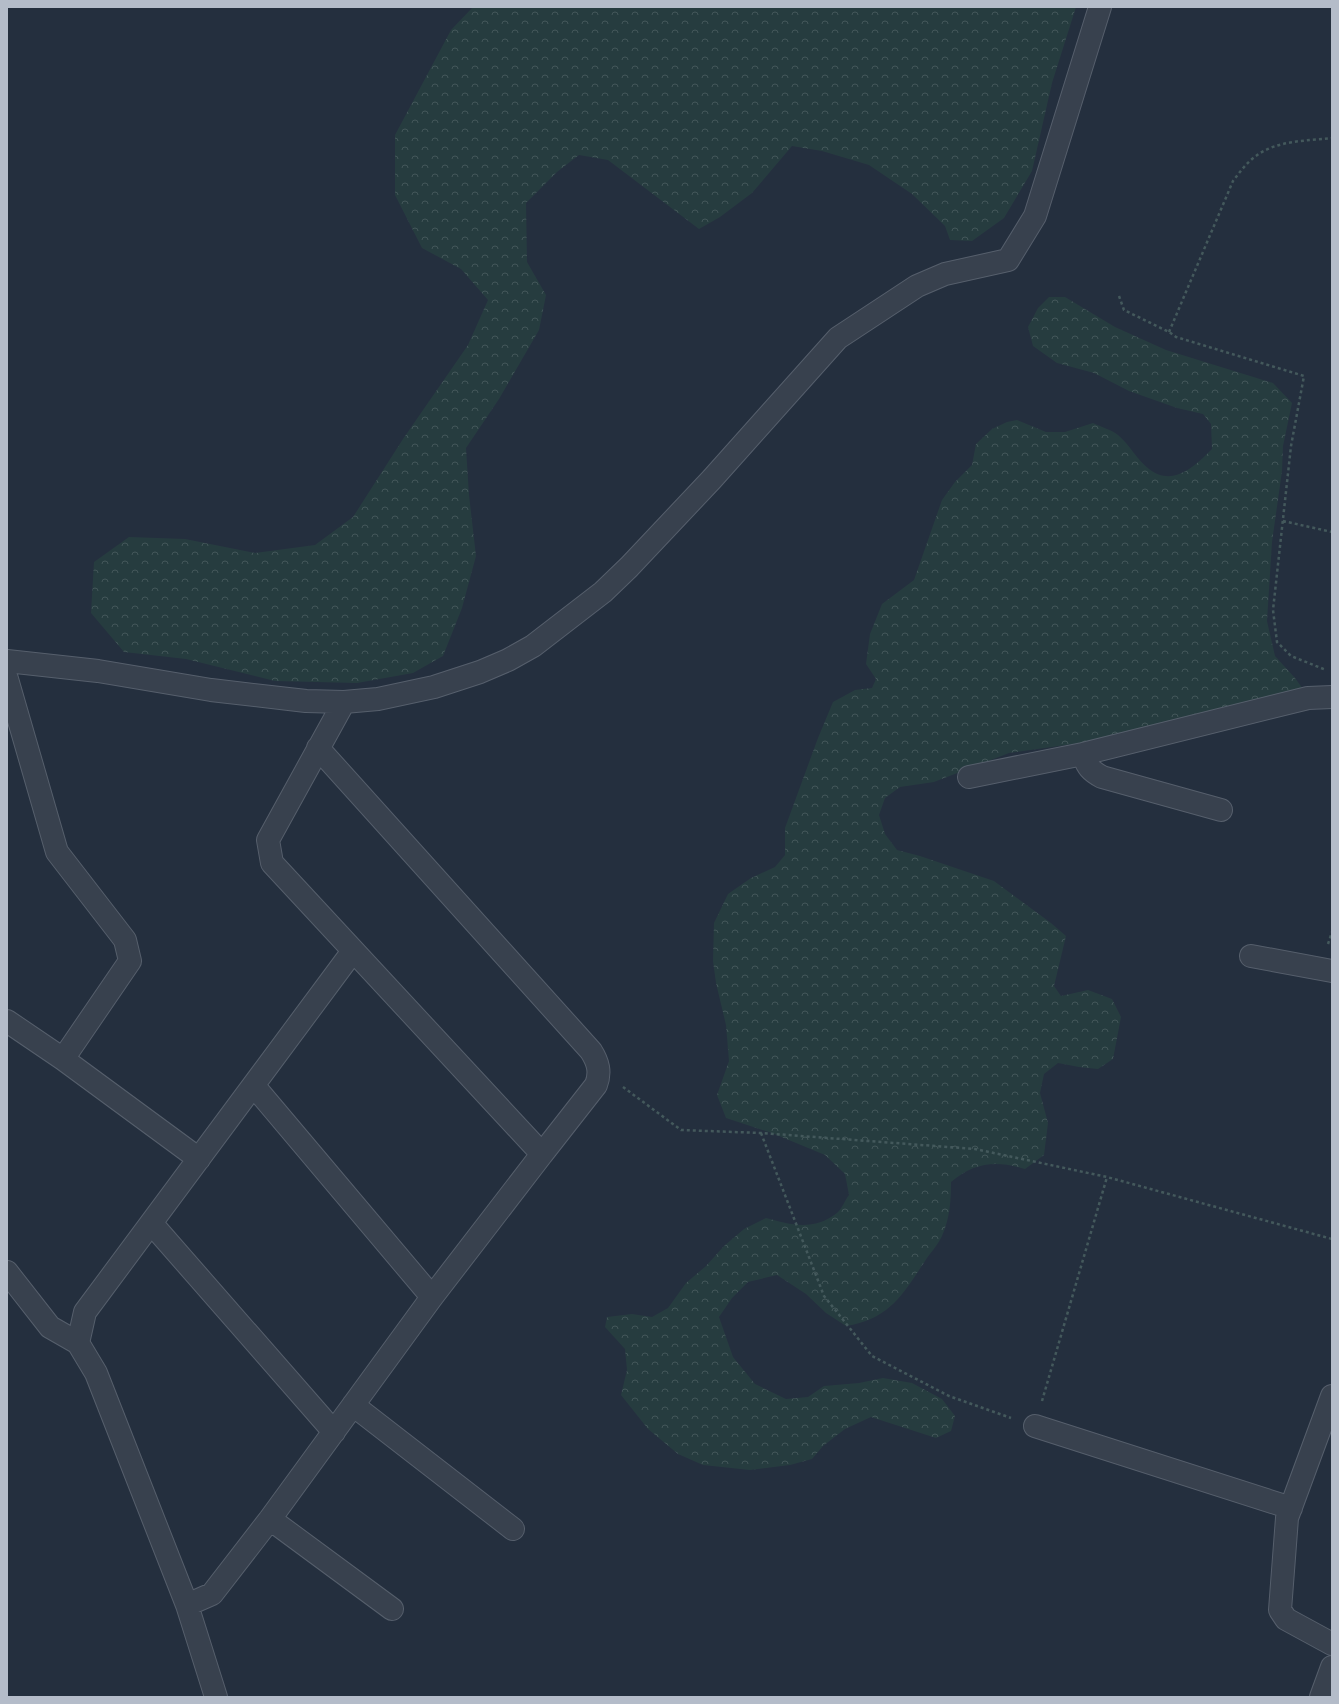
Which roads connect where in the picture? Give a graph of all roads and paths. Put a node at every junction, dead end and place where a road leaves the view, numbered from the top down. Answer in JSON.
{"nodes":[{"id":1,"x":1100,"y":7,"type":"edge"},
{"id":2,"x":1332,"y":138,"type":"edge"},
{"id":3,"x":1119,"y":296,"type":"dead end"},
{"id":4,"x":1169,"y":332,"type":"junction"},
{"id":5,"x":1283,"y":522,"type":"junction"},
{"id":6,"x":1332,"y":532,"type":"edge"},
{"id":7,"x":7,"y":661,"type":"edge"},
{"id":8,"x":1332,"y":672,"type":"edge"},
{"id":9,"x":7,"y":679,"type":"edge"},
{"id":10,"x":1332,"y":697,"type":"edge"},
{"id":11,"x":344,"y":702,"type":"junction"},
{"id":12,"x":318,"y":748,"type":"junction"},
{"id":13,"x":1083,"y":754,"type":"junction"},
{"id":14,"x":969,"y":777,"type":"dead end"},
{"id":15,"x":1221,"y":810,"type":"dead end"},
{"id":16,"x":353,"y":951,"type":"junction"},
{"id":17,"x":1251,"y":956,"type":"dead end"},
{"id":18,"x":1332,"y":971,"type":"edge"},
{"id":19,"x":7,"y":1021,"type":"edge"},
{"id":20,"x":63,"y":1059,"type":"junction"},
{"id":21,"x":599,"y":1069,"type":"junction"},
{"id":22,"x":254,"y":1086,"type":"junction"},
{"id":23,"x":761,"y":1134,"type":"junction"},
{"id":24,"x":542,"y":1154,"type":"junction"},
{"id":25,"x":199,"y":1159,"type":"junction"},
{"id":26,"x":1107,"y":1177,"type":"junction"},
{"id":27,"x":152,"y":1224,"type":"junction"},
{"id":28,"x":1332,"y":1239,"type":"edge"},
{"id":29,"x":7,"y":1272,"type":"edge"},
{"id":30,"x":432,"y":1296,"type":"junction"},
{"id":31,"x":78,"y":1343,"type":"junction"},
{"id":32,"x":1332,"y":1396,"type":"edge"},
{"id":33,"x":353,"y":1405,"type":"junction"},
{"id":34,"x":1035,"y":1426,"type":"junction"},
{"id":35,"x":334,"y":1432,"type":"junction"},
{"id":36,"x":1292,"y":1508,"type":"junction"},
{"id":37,"x":270,"y":1519,"type":"junction"},
{"id":38,"x":513,"y":1529,"type":"dead end"},
{"id":39,"x":187,"y":1605,"type":"junction"},
{"id":40,"x":392,"y":1609,"type":"dead end"},
{"id":41,"x":1332,"y":1644,"type":"edge"},
{"id":42,"x":1332,"y":1667,"type":"edge"},
{"id":43,"x":216,"y":1697,"type":"edge"},
{"id":44,"x":1321,"y":1697,"type":"edge"}],
"edges":[{"from":1,"to":11,"type":"street"},
{"from":2,"to":4,"type":"path"},
{"from":3,"to":4,"type":"path"},
{"from":4,"to":5,"type":"path"},
{"from":5,"to":6,"type":"path"},
{"from":5,"to":8,"type":"path"},
{"from":7,"to":11,"type":"street"},
{"from":9,"to":20,"type":"street"},
{"from":10,"to":13,"type":"street"},
{"from":11,"to":12,"type":"street"},
{"from":12,"to":16,"type":"street"},
{"from":12,"to":21,"type":"street"},
{"from":13,"to":14,"type":"street"},
{"from":13,"to":15,"type":"street"},
{"from":16,"to":22,"type":"street"},
{"from":16,"to":24,"type":"street"},
{"from":17,"to":18,"type":"street"},
{"from":19,"to":20,"type":"street"},
{"from":20,"to":25,"type":"street"},
{"from":21,"to":23,"type":"path"},
{"from":21,"to":24,"type":"street"},
{"from":22,"to":25,"type":"street"},
{"from":22,"to":30,"type":"street"},
{"from":23,"to":26,"type":"path"},
{"from":23,"to":34,"type":"path"},
{"from":24,"to":30,"type":"street"},
{"from":25,"to":27,"type":"street"},
{"from":26,"to":28,"type":"path"},
{"from":26,"to":34,"type":"path"},
{"from":27,"to":31,"type":"street"},
{"from":27,"to":35,"type":"street"},
{"from":29,"to":31,"type":"street"},
{"from":30,"to":33,"type":"street"},
{"from":31,"to":39,"type":"street"},
{"from":32,"to":36,"type":"street"},
{"from":33,"to":35,"type":"street"},
{"from":33,"to":38,"type":"street"},
{"from":34,"to":36,"type":"street"},
{"from":35,"to":37,"type":"street"},
{"from":36,"to":41,"type":"street"},
{"from":37,"to":39,"type":"street"},
{"from":37,"to":40,"type":"street"},
{"from":39,"to":43,"type":"street"},
{"from":42,"to":44,"type":"street"}]}
